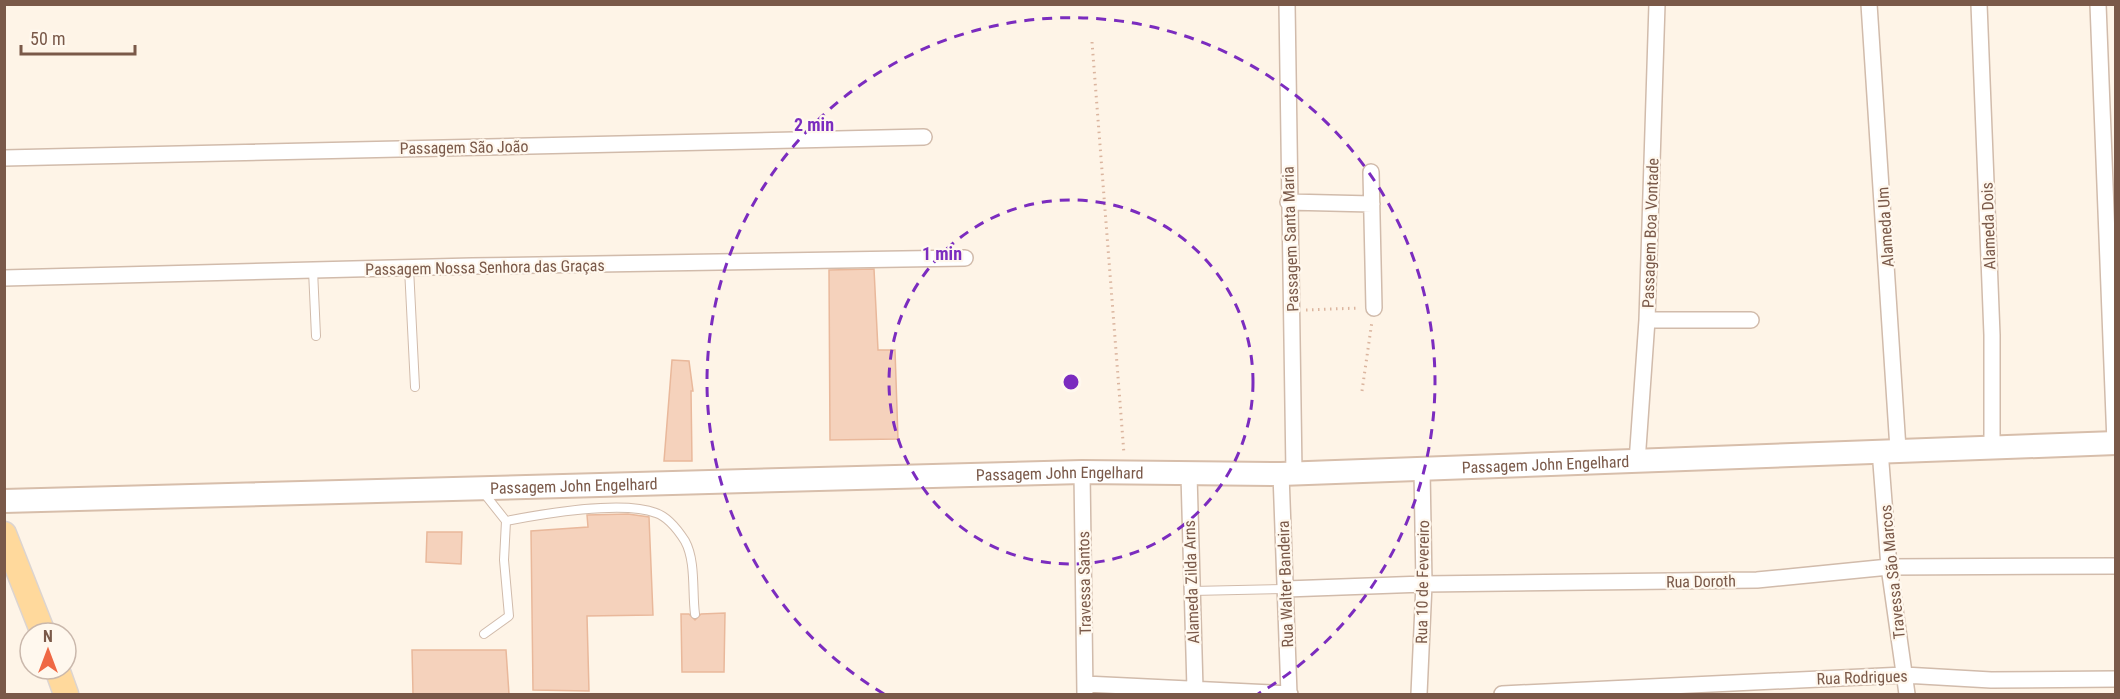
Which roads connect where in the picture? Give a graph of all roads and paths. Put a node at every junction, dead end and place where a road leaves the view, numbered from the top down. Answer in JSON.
{"nodes":[{"id":1,"x":1287,"y":4,"type":"edge"},
{"id":2,"x":1657,"y":4,"type":"edge"},
{"id":3,"x":1869,"y":4,"type":"edge"},
{"id":4,"x":1979,"y":4,"type":"edge"},
{"id":5,"x":2098,"y":4,"type":"edge"},
{"id":6,"x":1092,"y":42,"type":"dead end"},
{"id":7,"x":924,"y":137,"type":"dead end"},
{"id":8,"x":4,"y":158,"type":"edge"},
{"id":9,"x":1371,"y":172,"type":"dead end"},
{"id":10,"x":1288,"y":202,"type":"junction"},
{"id":11,"x":1372,"y":204,"type":"junction"},
{"id":12,"x":965,"y":258,"type":"dead end"},
{"id":13,"x":409,"y":268,"type":"junction"},
{"id":14,"x":313,"y":270,"type":"junction"},
{"id":15,"x":4,"y":279,"type":"edge"},
{"id":16,"x":1374,"y":308,"type":"junction"},
{"id":17,"x":1292,"y":310,"type":"junction"},
{"id":18,"x":1647,"y":320,"type":"junction"},
{"id":19,"x":1751,"y":320,"type":"dead end"},
{"id":20,"x":316,"y":336,"type":"dead end"},
{"id":21,"x":415,"y":387,"type":"dead end"},
{"id":22,"x":1362,"y":392,"type":"dead end"},
{"id":23,"x":2115,"y":443,"type":"edge"},
{"id":24,"x":1992,"y":447,"type":"junction"},
{"id":25,"x":1889,"y":449,"type":"junction"},
{"id":26,"x":1637,"y":462,"type":"junction"},
{"id":27,"x":1422,"y":469,"type":"junction"},
{"id":28,"x":1082,"y":472,"type":"junction"},
{"id":29,"x":1125,"y":473,"type":"junction"},
{"id":30,"x":1288,"y":473,"type":"junction"},
{"id":31,"x":1189,"y":475,"type":"junction"},
{"id":32,"x":480,"y":488,"type":"junction"},
{"id":33,"x":4,"y":501,"type":"edge"},
{"id":34,"x":506,"y":521,"type":"junction"},
{"id":35,"x":4,"y":534,"type":"edge"},
{"id":36,"x":2115,"y":566,"type":"edge"},
{"id":37,"x":1888,"y":567,"type":"junction"},
{"id":38,"x":1424,"y":584,"type":"junction"},
{"id":39,"x":1286,"y":589,"type":"junction"},
{"id":40,"x":1190,"y":591,"type":"junction"},
{"id":41,"x":694,"y":614,"type":"dead end"},
{"id":42,"x":38,"y":621,"type":"edge"},
{"id":43,"x":484,"y":634,"type":"dead end"},
{"id":44,"x":1905,"y":675,"type":"junction"},
{"id":45,"x":2115,"y":680,"type":"edge"},
{"id":46,"x":1085,"y":689,"type":"edge"},
{"id":47,"x":1195,"y":689,"type":"junction"},
{"id":48,"x":1290,"y":694,"type":"edge"},
{"id":49,"x":1419,"y":694,"type":"edge"},
{"id":50,"x":1502,"y":694,"type":"edge"},
{"id":51,"x":1907,"y":694,"type":"edge"}],
"edges":[{"from":1,"to":10,"type":"street","name":"Passagem Santa Maria"},
{"from":2,"to":18,"type":"street","name":"Passagem Boa Vontade"},
{"from":3,"to":25,"type":"street","name":"Alameda Um"},
{"from":4,"to":24,"type":"street","name":"Alameda Dois"},
{"from":5,"to":23,"type":"street"},
{"from":6,"to":29,"type":"path"},
{"from":7,"to":8,"type":"street","name":"Passagem São João"},
{"from":9,"to":11,"type":"street"},
{"from":10,"to":11,"type":"street"},
{"from":10,"to":17,"type":"street","name":"Passagem Santa Maria"},
{"from":11,"to":16,"type":"street"},
{"from":12,"to":13,"type":"street","name":"Passagem Nossa Senhora das Graças"},
{"from":13,"to":14,"type":"street","name":"Passagem Nossa Senhora das Graças"},
{"from":13,"to":21,"type":"lane"},
{"from":14,"to":15,"type":"street","name":"Passagem Nossa Senhora das Graças"},
{"from":14,"to":20,"type":"lane"},
{"from":16,"to":17,"type":"path"},
{"from":16,"to":22,"type":"path"},
{"from":17,"to":30,"type":"street","name":"Passagem Santa Maria"},
{"from":18,"to":19,"type":"street"},
{"from":18,"to":26,"type":"street","name":"Passagem Boa Vontade"},
{"from":23,"to":24,"type":"main road","name":"Passagem John Engelhard"},
{"from":24,"to":25,"type":"main road","name":"Passagem John Engelhard"},
{"from":25,"to":26,"type":"main road","name":"Passagem John Engelhard"},
{"from":25,"to":37,"type":"street","name":"Travessa São Marcos"},
{"from":26,"to":27,"type":"main road","name":"Passagem John Engelhard"},
{"from":27,"to":30,"type":"main road","name":"Passagem John Engelhard"},
{"from":27,"to":38,"type":"street","name":"Rua 10 de Fevereiro"},
{"from":28,"to":29,"type":"main road","name":"Passagem John Engelhard"},
{"from":28,"to":32,"type":"main road","name":"Passagem John Engelhard"},
{"from":28,"to":46,"type":"street","name":"Travessa Santos"},
{"from":29,"to":31,"type":"main road","name":"Passagem John Engelhard"},
{"from":30,"to":31,"type":"main road","name":"Passagem John Engelhard"},
{"from":30,"to":39,"type":"street","name":"Rua Walter Bandeira"},
{"from":31,"to":40,"type":"street","name":"Alameda Zilda Arns"},
{"from":32,"to":33,"type":"main road","name":"Passagem John Engelhard"},
{"from":32,"to":34,"type":"lane"},
{"from":34,"to":41,"type":"lane"},
{"from":34,"to":43,"type":"lane"},
{"from":35,"to":42,"type":"main road"},
{"from":36,"to":37,"type":"street","name":"Rua Doroth"},
{"from":37,"to":38,"type":"street","name":"Rua Doroth"},
{"from":37,"to":44,"type":"street","name":"Travessa São Marcos"},
{"from":38,"to":39,"type":"street","name":"Rua Doroth"},
{"from":38,"to":49,"type":"street","name":"Rua 10 de Fevereiro"},
{"from":39,"to":40,"type":"lane"},
{"from":39,"to":48,"type":"street","name":"Rua Walter Bandeira"},
{"from":40,"to":47,"type":"street","name":"Alameda Zilda Arns"},
{"from":44,"to":45,"type":"street","name":"Rua Rodrigues"},
{"from":44,"to":50,"type":"street","name":"Rua Rodrigues"},
{"from":44,"to":51,"type":"street","name":"Travessa São Marcos"},
{"from":46,"to":47,"type":"street"},
{"from":47,"to":48,"type":"street"}]}
